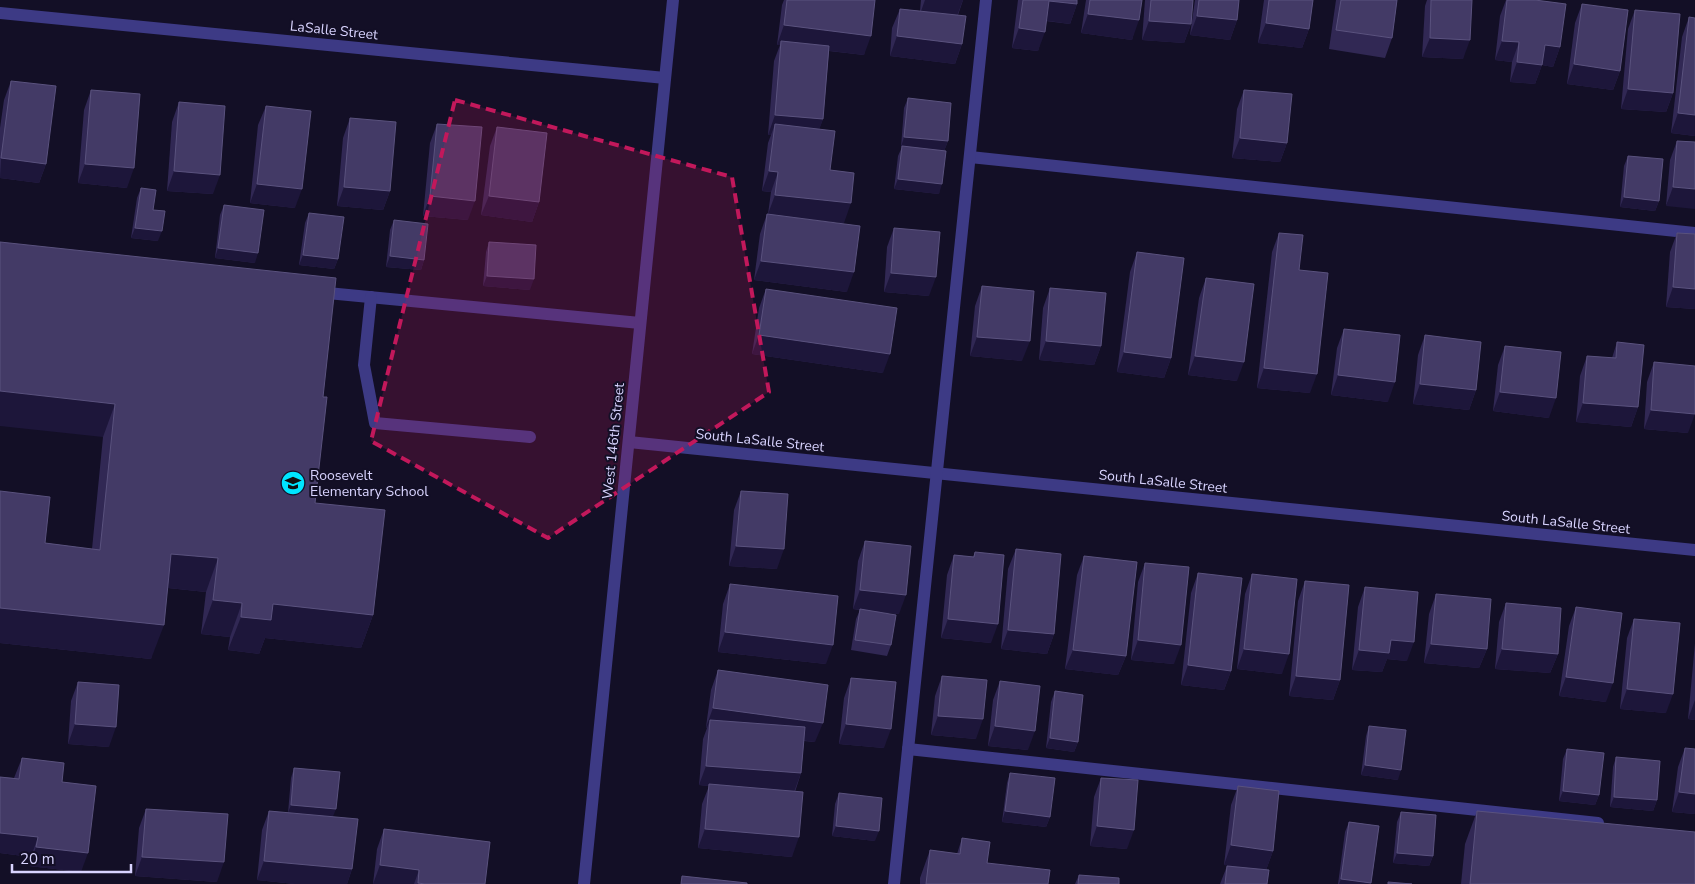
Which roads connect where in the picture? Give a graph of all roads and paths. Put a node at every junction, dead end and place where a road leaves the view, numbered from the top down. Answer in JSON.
{"nodes":[{"id":1,"x":673,"y":0,"type":"edge"},
{"id":2,"x":986,"y":0,"type":"edge"},
{"id":3,"x":0,"y":13,"type":"edge"},
{"id":4,"x":665,"y":78,"type":"junction"},
{"id":5,"x":970,"y":158,"type":"junction"},
{"id":6,"x":1695,"y":233,"type":"edge"},
{"id":7,"x":309,"y":291,"type":"edge"},
{"id":8,"x":371,"y":297,"type":"junction"},
{"id":9,"x":640,"y":322,"type":"junction"},
{"id":10,"x":530,"y":437,"type":"dead end"},
{"id":11,"x":628,"y":442,"type":"junction"},
{"id":12,"x":937,"y":473,"type":"junction"},
{"id":13,"x":1695,"y":550,"type":"edge"},
{"id":14,"x":908,"y":749,"type":"junction"},
{"id":15,"x":1606,"y":824,"type":"edge"},
{"id":16,"x":584,"y":884,"type":"edge"},
{"id":17,"x":894,"y":884,"type":"edge"}],
"edges":[{"from":1,"to":4,"type":"street","name":"West 146th Street"},
{"from":2,"to":5,"type":"street"},
{"from":3,"to":4,"type":"street","name":"LaSalle Street"},
{"from":4,"to":9,"type":"street","name":"West 146th Street"},
{"from":5,"to":6,"type":"street"},
{"from":5,"to":12,"type":"street"},
{"from":7,"to":8,"type":"street"},
{"from":8,"to":9,"type":"street"},
{"from":8,"to":10,"type":"street"},
{"from":9,"to":11,"type":"street","name":"West 146th Street"},
{"from":11,"to":12,"type":"street","name":"South LaSalle Street"},
{"from":11,"to":16,"type":"street","name":"West 146th Street"},
{"from":12,"to":13,"type":"street","name":"South LaSalle Street"},
{"from":12,"to":14,"type":"street"},
{"from":14,"to":15,"type":"street"},
{"from":14,"to":17,"type":"street"}]}
